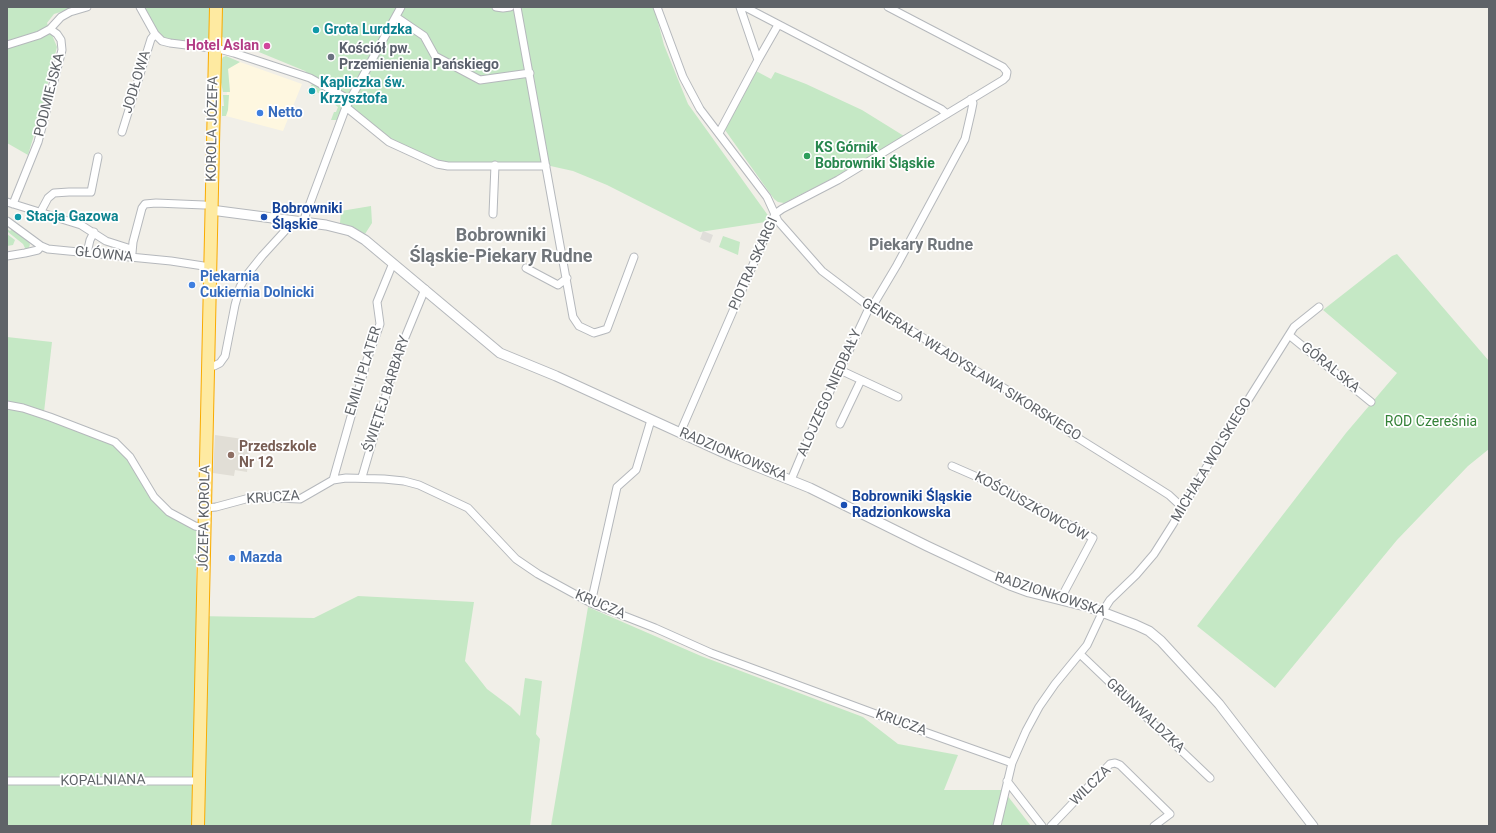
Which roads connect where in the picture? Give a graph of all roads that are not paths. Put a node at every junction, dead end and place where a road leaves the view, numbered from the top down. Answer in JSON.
{"nodes":[{"id":1,"x":87,"y":7,"type":"edge"},
{"id":2,"x":140,"y":7,"type":"edge"},
{"id":3,"x":216,"y":7,"type":"edge"},
{"id":4,"x":401,"y":7,"type":"edge"},
{"id":5,"x":496,"y":7,"type":"edge"},
{"id":6,"x":510,"y":7,"type":"edge"},
{"id":7,"x":518,"y":7,"type":"edge"},
{"id":8,"x":657,"y":7,"type":"edge"},
{"id":9,"x":740,"y":7,"type":"edge"},
{"id":10,"x":745,"y":7,"type":"edge"},
{"id":11,"x":888,"y":7,"type":"edge"},
{"id":12,"x":396,"y":18,"type":"junction"},
{"id":13,"x":778,"y":25,"type":"junction"},
{"id":14,"x":50,"y":29,"type":"junction"},
{"id":15,"x":155,"y":34,"type":"junction"},
{"id":16,"x":7,"y":45,"type":"edge"},
{"id":17,"x":215,"y":48,"type":"junction"},
{"id":18,"x":758,"y":60,"type":"junction"},
{"id":19,"x":530,"y":73,"type":"junction"},
{"id":20,"x":971,"y":99,"type":"junction"},
{"id":21,"x":350,"y":100,"type":"junction"},
{"id":22,"x":346,"y":107,"type":"junction"},
{"id":23,"x":947,"y":114,"type":"junction"},
{"id":24,"x":122,"y":132,"type":"dead end"},
{"id":25,"x":719,"y":133,"type":"junction"},
{"id":26,"x":98,"y":157,"type":"dead end"},
{"id":27,"x":495,"y":165,"type":"junction"},
{"id":28,"x":546,"y":166,"type":"junction"},
{"id":29,"x":10,"y":203,"type":"edge"},
{"id":30,"x":208,"y":207,"type":"junction"},
{"id":31,"x":40,"y":213,"type":"junction"},
{"id":32,"x":493,"y":214,"type":"dead end"},
{"id":33,"x":775,"y":214,"type":"junction"},
{"id":34,"x":7,"y":221,"type":"edge"},
{"id":35,"x":298,"y":222,"type":"junction"},
{"id":36,"x":94,"y":232,"type":"junction"},
{"id":37,"x":41,"y":246,"type":"junction"},
{"id":38,"x":131,"y":249,"type":"junction"},
{"id":39,"x":87,"y":253,"type":"junction"},
{"id":40,"x":7,"y":256,"type":"edge"},
{"id":41,"x":634,"y":256,"type":"dead end"},
{"id":42,"x":131,"y":258,"type":"junction"},
{"id":43,"x":393,"y":263,"type":"junction"},
{"id":44,"x":210,"y":267,"type":"junction"},
{"id":45,"x":526,"y":268,"type":"dead end"},
{"id":46,"x":567,"y":278,"type":"junction"},
{"id":47,"x":424,"y":290,"type":"junction"},
{"id":48,"x":871,"y":306,"type":"junction"},
{"id":49,"x":1319,"y":307,"type":"dead end"},
{"id":50,"x":1289,"y":335,"type":"junction"},
{"id":51,"x":208,"y":366,"type":"junction"},
{"id":52,"x":840,"y":370,"type":"junction"},
{"id":53,"x":861,"y":380,"type":"junction"},
{"id":54,"x":898,"y":397,"type":"dead end"},
{"id":55,"x":1372,"y":402,"type":"dead end"},
{"id":56,"x":7,"y":405,"type":"edge"},
{"id":57,"x":651,"y":420,"type":"junction"},
{"id":58,"x":840,"y":424,"type":"dead end"},
{"id":59,"x":680,"y":433,"type":"junction"},
{"id":60,"x":952,"y":466,"type":"dead end"},
{"id":61,"x":362,"y":477,"type":"junction"},
{"id":62,"x":333,"y":480,"type":"junction"},
{"id":63,"x":791,"y":480,"type":"junction"},
{"id":64,"x":205,"y":508,"type":"junction"},
{"id":65,"x":1182,"y":508,"type":"junction"},
{"id":66,"x":205,"y":528,"type":"junction"},
{"id":67,"x":1060,"y":600,"type":"junction"},
{"id":68,"x":591,"y":603,"type":"junction"},
{"id":69,"x":1103,"y":611,"type":"junction"},
{"id":70,"x":1080,"y":654,"type":"junction"},
{"id":71,"x":1012,"y":763,"type":"junction"},
{"id":72,"x":1210,"y":778,"type":"dead end"},
{"id":73,"x":199,"y":781,"type":"junction"},
{"id":74,"x":1007,"y":781,"type":"junction"},
{"id":75,"x":7,"y":782,"type":"edge"},
{"id":76,"x":198,"y":826,"type":"edge"},
{"id":77,"x":997,"y":826,"type":"edge"},
{"id":78,"x":1042,"y":826,"type":"edge"},
{"id":79,"x":1050,"y":826,"type":"edge"},
{"id":80,"x":1154,"y":826,"type":"edge"},
{"id":81,"x":1313,"y":826,"type":"edge"}],
"edges":[{"from":1,"to":14,"type":"street"},
{"from":2,"to":15,"type":"street"},
{"from":3,"to":17,"type":"highway"},
{"from":4,"to":12,"type":"street"},
{"from":5,"to":6,"type":"street"},
{"from":7,"to":19,"type":"street"},
{"from":8,"to":25,"type":"street","name":"GENERAŁA WŁADYSŁAWA SIKORSKIEGO"},
{"from":9,"to":18,"type":"street"},
{"from":10,"to":13,"type":"street"},
{"from":11,"to":20,"type":"street","name":"PIOTRA SKARGI"},
{"from":12,"to":19,"type":"street"},
{"from":12,"to":21,"type":"street"},
{"from":13,"to":18,"type":"street"},
{"from":13,"to":23,"type":"street"},
{"from":14,"to":16,"type":"street"},
{"from":14,"to":29,"type":"street","name":"PODMIEJSKA"},
{"from":15,"to":17,"type":"street"},
{"from":15,"to":24,"type":"street","name":"JODŁOWA"},
{"from":17,"to":21,"type":"street"},
{"from":17,"to":30,"type":"highway","name":"KOROLA JÓZEFA"},
{"from":18,"to":25,"type":"street"},
{"from":19,"to":28,"type":"street"},
{"from":20,"to":23,"type":"street","name":"PIOTRA SKARGI"},
{"from":20,"to":48,"type":"street","name":"ALOJZEGO NIEDBAŁY"},
{"from":21,"to":22,"type":"street"},
{"from":22,"to":27,"type":"street"},
{"from":22,"to":35,"type":"street"},
{"from":23,"to":33,"type":"street","name":"PIOTRA SKARGI"},
{"from":25,"to":33,"type":"street","name":"GENERAŁA WŁADYSŁAWA SIKORSKIEGO"},
{"from":26,"to":31,"type":"street"},
{"from":27,"to":28,"type":"street"},
{"from":27,"to":32,"type":"street"},
{"from":28,"to":46,"type":"street"},
{"from":29,"to":31,"type":"street"},
{"from":30,"to":35,"type":"street","name":"RADZIONKOWSKA"},
{"from":30,"to":38,"type":"street"},
{"from":30,"to":44,"type":"highway","name":"JÓZEFA KOROLA"},
{"from":31,"to":36,"type":"street"},
{"from":33,"to":48,"type":"street","name":"GENERAŁA WŁADYSŁAWA SIKORSKIEGO"},
{"from":33,"to":59,"type":"street","name":"PIOTRA SKARGI"},
{"from":34,"to":37,"type":"street","name":"GŁÓWNA"},
{"from":35,"to":43,"type":"street","name":"RADZIONKOWSKA"},
{"from":35,"to":51,"type":"street"},
{"from":36,"to":38,"type":"street"},
{"from":36,"to":39,"type":"street"},
{"from":37,"to":39,"type":"street","name":"GŁÓWNA"},
{"from":37,"to":40,"type":"street"},
{"from":38,"to":42,"type":"street"},
{"from":39,"to":42,"type":"street","name":"GŁÓWNA"},
{"from":41,"to":46,"type":"street"},
{"from":42,"to":44,"type":"street","name":"GŁÓWNA"},
{"from":43,"to":47,"type":"street","name":"RADZIONKOWSKA"},
{"from":43,"to":62,"type":"street","name":"EMILII PLATER"},
{"from":44,"to":51,"type":"highway","name":"JÓZEFA KOROLA"},
{"from":45,"to":46,"type":"street"},
{"from":47,"to":57,"type":"street","name":"RADZIONKOWSKA"},
{"from":47,"to":61,"type":"street","name":"ŚWIĘTEJ BARBARY"},
{"from":48,"to":52,"type":"street","name":"ALOJZEGO NIEDBAŁY"},
{"from":48,"to":65,"type":"street","name":"GENERAŁA WŁADYSŁAWA SIKORSKIEGO"},
{"from":49,"to":50,"type":"street","name":"MICHAŁA WOLSKIEGO"},
{"from":50,"to":55,"type":"street","name":"GÓRALSKA"},
{"from":50,"to":65,"type":"street","name":"MICHAŁA WOLSKIEGO"},
{"from":51,"to":64,"type":"highway","name":"JÓZEFA KOROLA"},
{"from":52,"to":53,"type":"street"},
{"from":52,"to":63,"type":"street","name":"ALOJZEGO NIEDBAŁY"},
{"from":53,"to":54,"type":"street"},
{"from":53,"to":58,"type":"street"},
{"from":56,"to":66,"type":"street"},
{"from":57,"to":59,"type":"street","name":"RADZIONKOWSKA"},
{"from":57,"to":68,"type":"street"},
{"from":59,"to":63,"type":"street","name":"RADZIONKOWSKA"},
{"from":60,"to":67,"type":"street","name":"KOŚCIUSZKOWCÓW"},
{"from":61,"to":62,"type":"street","name":"KRUCZA"},
{"from":61,"to":68,"type":"street","name":"KRUCZA"},
{"from":62,"to":64,"type":"street","name":"KRUCZA"},
{"from":63,"to":67,"type":"street","name":"RADZIONKOWSKA"},
{"from":64,"to":66,"type":"highway","name":"JÓZEFA KOROLA"},
{"from":65,"to":69,"type":"street","name":"MICHAŁA WOLSKIEGO"},
{"from":66,"to":73,"type":"highway","name":"JÓZEFA KOROLA"},
{"from":67,"to":69,"type":"street","name":"RADZIONKOWSKA"},
{"from":68,"to":71,"type":"street","name":"KRUCZA"},
{"from":69,"to":70,"type":"street"},
{"from":69,"to":81,"type":"street","name":"RADZIONKOWSKA"},
{"from":70,"to":71,"type":"street"},
{"from":70,"to":72,"type":"street","name":"GRUNWALDZKA"},
{"from":71,"to":74,"type":"street"},
{"from":73,"to":75,"type":"street","name":"KOPALNIANA"},
{"from":73,"to":76,"type":"highway","name":"JÓZEFA KOROLA"},
{"from":74,"to":77,"type":"street"},
{"from":74,"to":78,"type":"street"},
{"from":79,"to":80,"type":"street","name":"WILCZA"}]}
